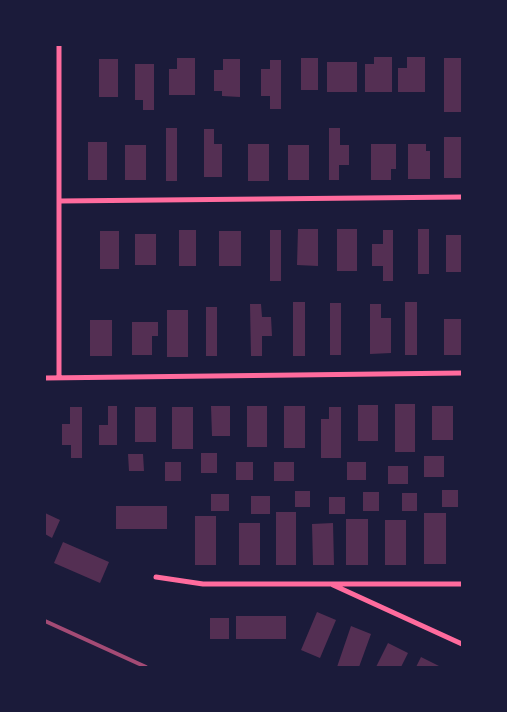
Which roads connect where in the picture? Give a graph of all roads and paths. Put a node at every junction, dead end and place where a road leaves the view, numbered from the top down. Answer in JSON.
{"nodes":[{"id":1,"x":59,"y":45,"type":"edge"},
{"id":2,"x":462,"y":197,"type":"edge"},
{"id":3,"x":60,"y":201,"type":"junction"},
{"id":4,"x":462,"y":373,"type":"edge"},
{"id":5,"x":45,"y":378,"type":"edge"},
{"id":6,"x":59,"y":378,"type":"junction"},
{"id":7,"x":156,"y":577,"type":"dead end"},
{"id":8,"x":329,"y":584,"type":"junction"},
{"id":9,"x":462,"y":584,"type":"edge"},
{"id":10,"x":462,"y":644,"type":"edge"}],
"edges":[{"from":1,"to":3,"type":"street"},
{"from":2,"to":3,"type":"street"},
{"from":3,"to":6,"type":"street"},
{"from":4,"to":6,"type":"street"},
{"from":5,"to":6,"type":"street"},
{"from":7,"to":8,"type":"street"},
{"from":8,"to":9,"type":"street"},
{"from":8,"to":10,"type":"street"}]}
